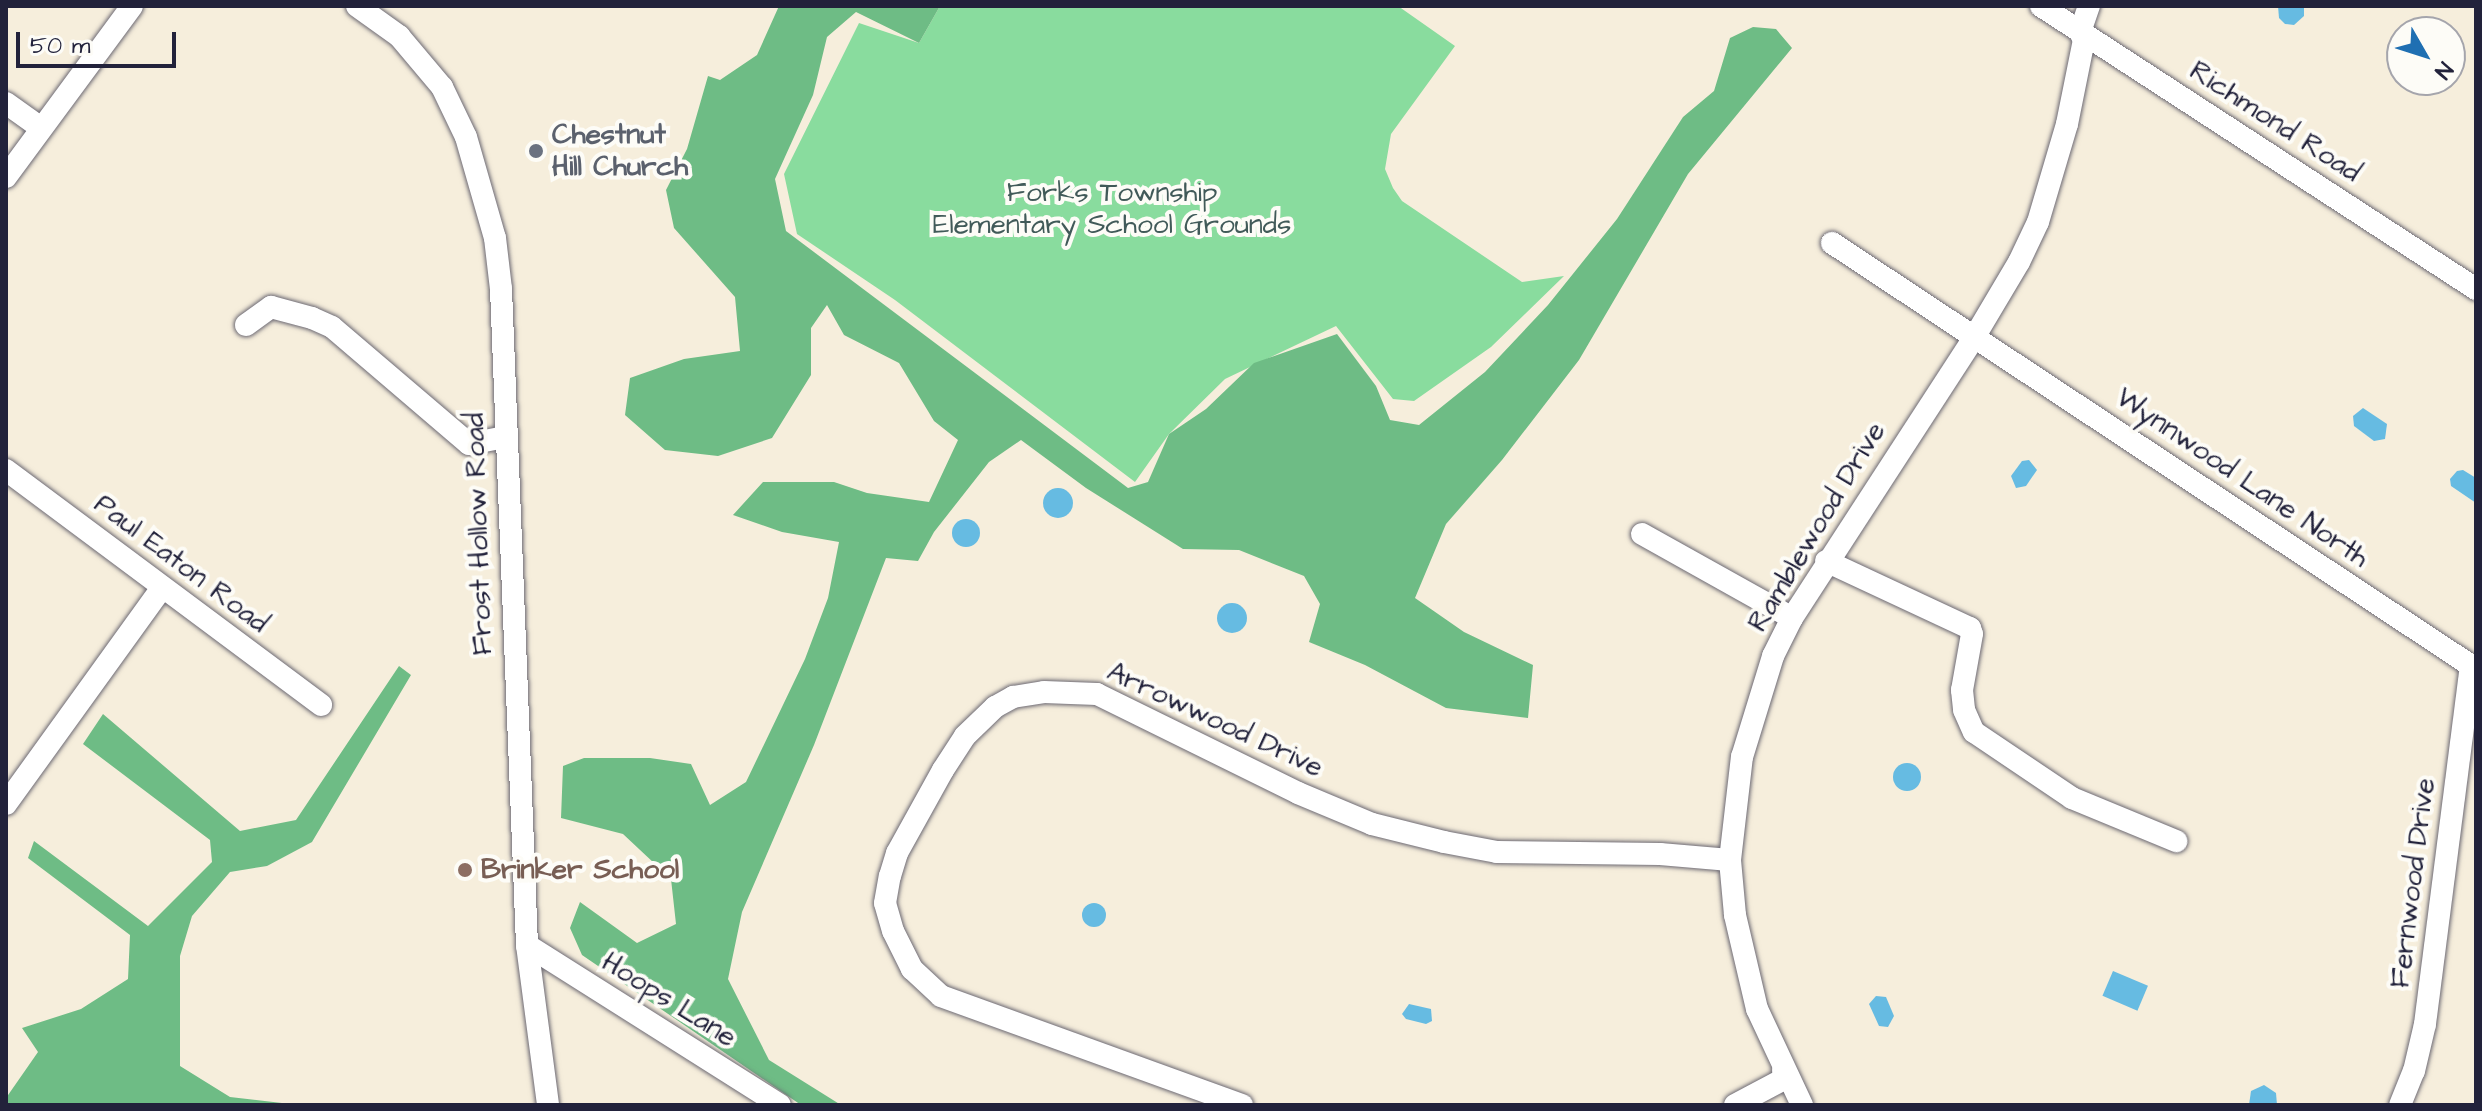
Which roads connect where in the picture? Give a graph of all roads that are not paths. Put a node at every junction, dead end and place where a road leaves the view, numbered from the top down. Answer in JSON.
{"nodes":[{"id":1,"x":132,"y":6,"type":"edge"},
{"id":2,"x":357,"y":6,"type":"edge"},
{"id":3,"x":2041,"y":6,"type":"edge"},
{"id":4,"x":2089,"y":6,"type":"edge"},
{"id":5,"x":2080,"y":32,"type":"junction"},
{"id":6,"x":6,"y":103,"type":"edge"},
{"id":7,"x":41,"y":128,"type":"junction"},
{"id":8,"x":6,"y":177,"type":"edge"},
{"id":9,"x":1832,"y":243,"type":"dead end"},
{"id":10,"x":2476,"y":289,"type":"edge"},
{"id":11,"x":246,"y":325,"type":"dead end"},
{"id":12,"x":1975,"y":336,"type":"junction"},
{"id":13,"x":506,"y":437,"type":"junction"},
{"id":14,"x":6,"y":470,"type":"edge"},
{"id":15,"x":1642,"y":534,"type":"dead end"},
{"id":16,"x":1826,"y":561,"type":"junction"},
{"id":17,"x":162,"y":588,"type":"junction"},
{"id":18,"x":1792,"y":618,"type":"junction"},
{"id":19,"x":2473,"y":668,"type":"edge"},
{"id":20,"x":321,"y":705,"type":"dead end"},
{"id":21,"x":6,"y":804,"type":"edge"},
{"id":22,"x":2176,"y":841,"type":"dead end"},
{"id":23,"x":1730,"y":860,"type":"junction"},
{"id":24,"x":527,"y":945,"type":"junction"},
{"id":25,"x":1783,"y":1070,"type":"junction"},
{"id":26,"x":548,"y":1105,"type":"edge"},
{"id":27,"x":780,"y":1105,"type":"edge"},
{"id":28,"x":1242,"y":1105,"type":"edge"},
{"id":29,"x":1735,"y":1105,"type":"edge"},
{"id":30,"x":1802,"y":1105,"type":"edge"},
{"id":31,"x":2400,"y":1105,"type":"edge"}],
"edges":[{"from":1,"to":7,"type":"street"},
{"from":2,"to":13,"type":"street","name":"Frost Hollow Road"},
{"from":3,"to":5,"type":"street","name":"Richmond Road"},
{"from":4,"to":5,"type":"street","name":"Ramblewood Drive"},
{"from":5,"to":10,"type":"street","name":"Richmond Road"},
{"from":5,"to":12,"type":"street","name":"Ramblewood Drive"},
{"from":6,"to":7,"type":"street"},
{"from":7,"to":8,"type":"street"},
{"from":9,"to":12,"type":"street","name":"Wynnwood Lane North"},
{"from":11,"to":13,"type":"street"},
{"from":12,"to":16,"type":"street","name":"Ramblewood Drive"},
{"from":12,"to":19,"type":"street","name":"Wynnwood Lane North"},
{"from":13,"to":24,"type":"street","name":"Frost Hollow Road"},
{"from":14,"to":17,"type":"street","name":"Paul Eaton Road"},
{"from":15,"to":18,"type":"street"},
{"from":16,"to":18,"type":"street","name":"Ramblewood Drive"},
{"from":16,"to":22,"type":"street"},
{"from":17,"to":20,"type":"street","name":"Paul Eaton Road"},
{"from":17,"to":21,"type":"street"},
{"from":18,"to":23,"type":"street","name":"Ramblewood Drive"},
{"from":19,"to":31,"type":"street","name":"Fernwood Drive"},
{"from":23,"to":25,"type":"street","name":"Ramblewood Drive"},
{"from":23,"to":28,"type":"street","name":"Arrowwood Drive"},
{"from":24,"to":26,"type":"street","name":"Frost Hollow Road"},
{"from":24,"to":27,"type":"street","name":"Hoops Lane"},
{"from":25,"to":29,"type":"street"},
{"from":25,"to":30,"type":"street","name":"Ramblewood Drive"}]}
